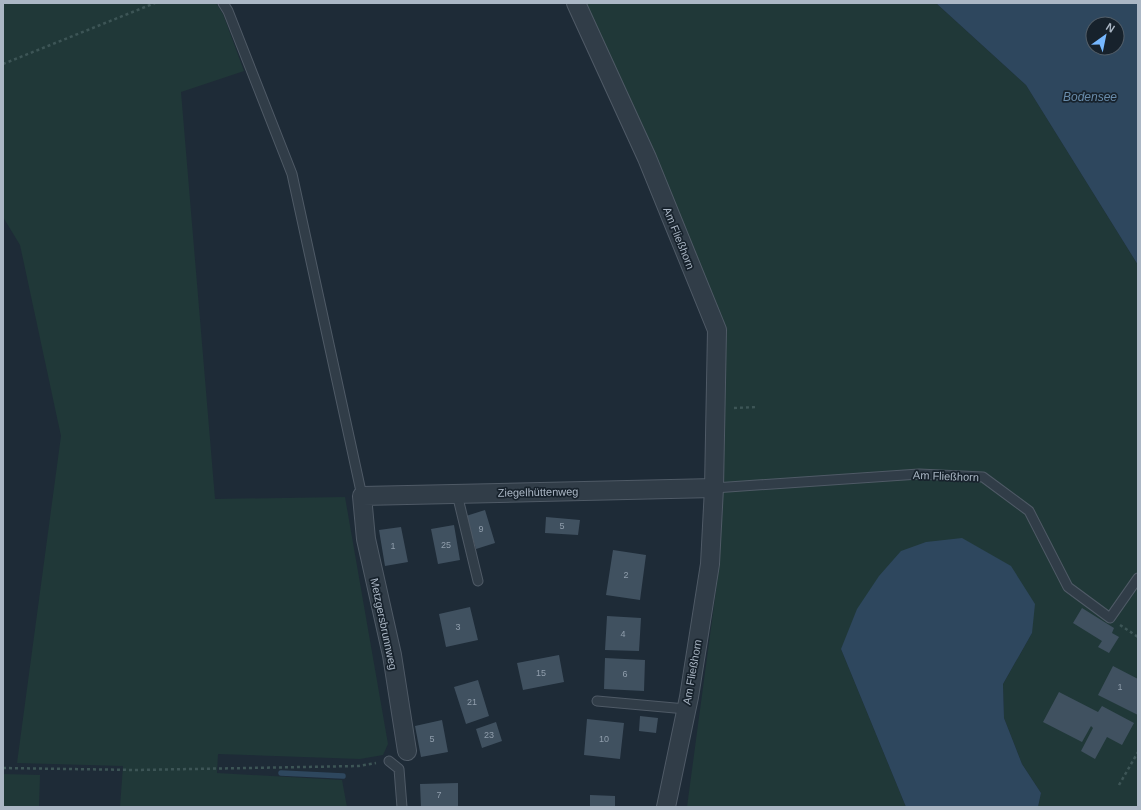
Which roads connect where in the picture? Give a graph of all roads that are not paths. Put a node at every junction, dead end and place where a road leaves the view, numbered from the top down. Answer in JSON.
{"nodes":[{"id":1,"x":223,"y":3,"type":"edge"},
{"id":2,"x":576,"y":3,"type":"edge"},
{"id":3,"x":714,"y":488,"type":"junction"},
{"id":4,"x":457,"y":494,"type":"junction"},
{"id":5,"x":362,"y":496,"type":"junction"},
{"id":6,"x":1138,"y":578,"type":"edge"},
{"id":7,"x":478,"y":581,"type":"dead end"},
{"id":8,"x":597,"y":702,"type":"dead end"},
{"id":9,"x":686,"y":708,"type":"junction"},
{"id":10,"x":407,"y":751,"type":"dead end"},
{"id":11,"x":389,"y":761,"type":"road end"},
{"id":12,"x":402,"y":807,"type":"edge"},
{"id":13,"x":666,"y":807,"type":"edge"}],
"edges":[{"from":1,"to":5,"type":"lane"},
{"from":2,"to":3,"type":"street","name":"Am Fließhorn"},
{"from":3,"to":4,"type":"street","name":"Ziegelhüttenweg"},
{"from":3,"to":6,"type":"lane","name":"Am Fließhorn"},
{"from":3,"to":9,"type":"street","name":"Am Fließhorn"},
{"from":4,"to":5,"type":"street","name":"Ziegelhüttenweg"},
{"from":4,"to":7,"type":"lane"},
{"from":5,"to":10,"type":"street","name":"Metzgersbrunnweg"},
{"from":8,"to":9,"type":"lane"},
{"from":9,"to":13,"type":"street","name":"Am Fließhorn"},
{"from":11,"to":12,"type":"lane"}]}
